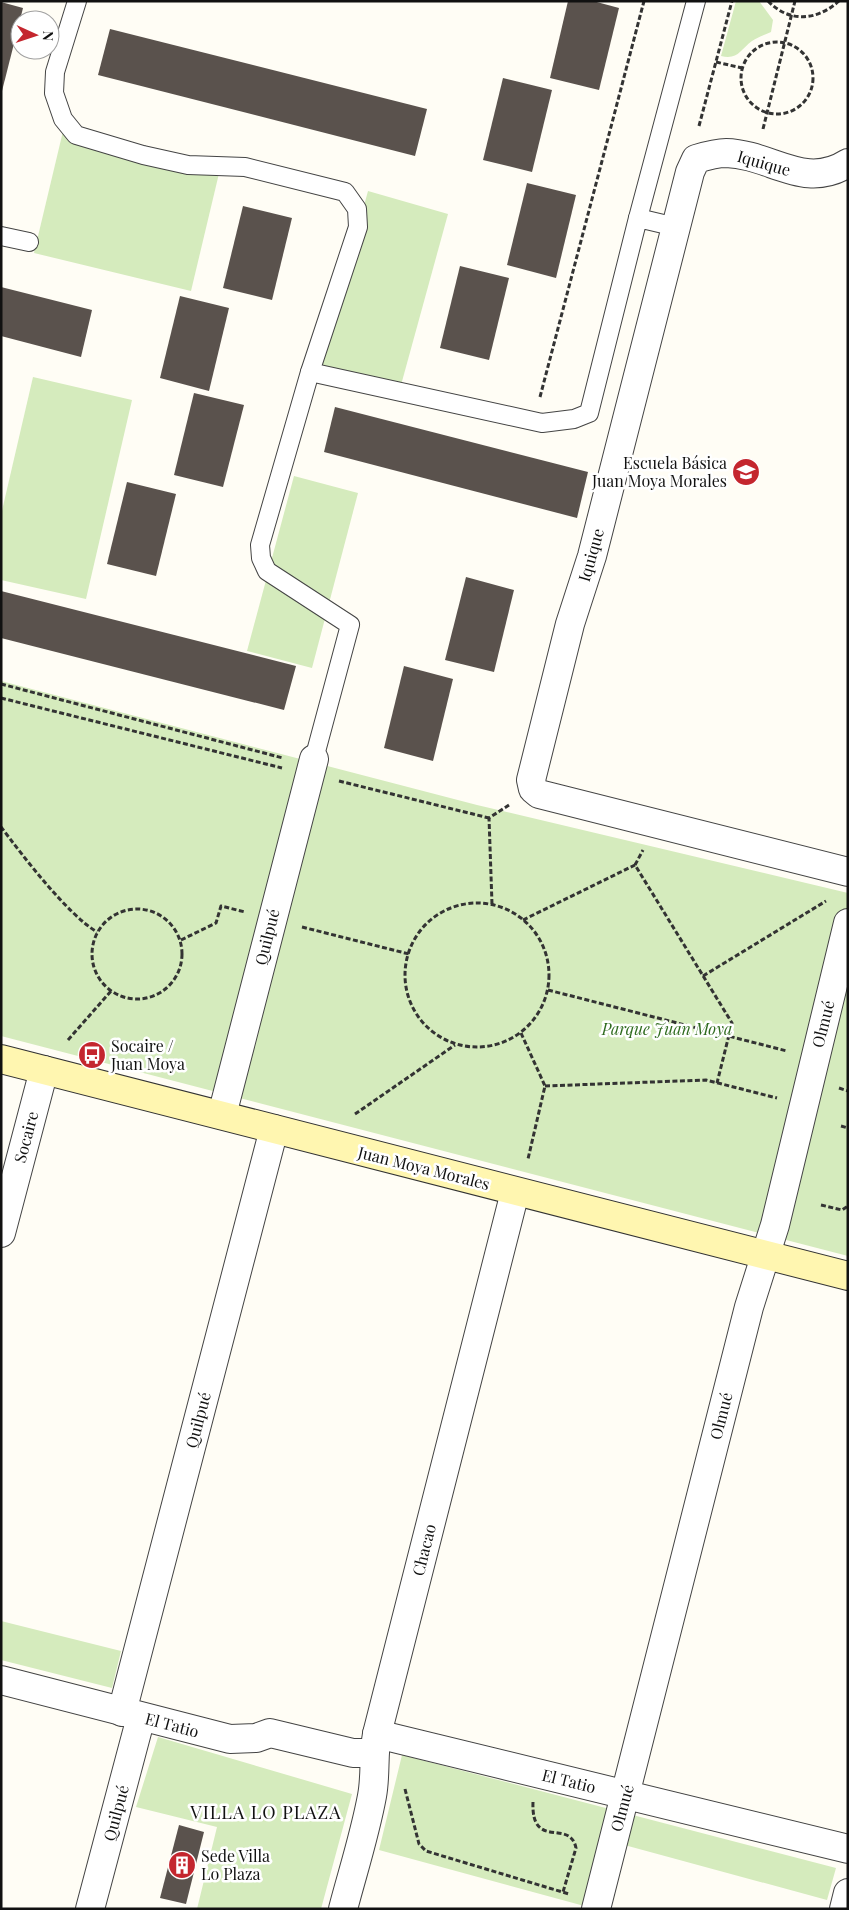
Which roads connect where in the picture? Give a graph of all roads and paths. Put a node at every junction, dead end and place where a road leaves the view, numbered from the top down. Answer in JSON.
{"nodes":[{"id":1,"x":78,"y":1,"type":"edge"},
{"id":2,"x":644,"y":1,"type":"edge"},
{"id":3,"x":696,"y":1,"type":"edge"},
{"id":4,"x":732,"y":1,"type":"edge"},
{"id":5,"x":768,"y":1,"type":"edge"},
{"id":6,"x":795,"y":1,"type":"edge"},
{"id":7,"x":839,"y":1,"type":"edge"},
{"id":8,"x":791,"y":16,"type":"junction"},
{"id":9,"x":785,"y":42,"type":"junction"},
{"id":10,"x":716,"y":62,"type":"junction"},
{"id":11,"x":742,"y":68,"type":"junction"},
{"id":12,"x":767,"y":112,"type":"junction"},
{"id":13,"x":710,"y":155,"type":"junction"},
{"id":14,"x":756,"y":159,"type":"junction"},
{"id":15,"x":848,"y":163,"type":"edge"},
{"id":16,"x":638,"y":218,"type":"junction"},
{"id":17,"x":676,"y":226,"type":"junction"},
{"id":18,"x":1,"y":236,"type":"edge"},
{"id":19,"x":29,"y":242,"type":"dead end"},
{"id":20,"x":310,"y":372,"type":"junction"},
{"id":21,"x":534,"y":421,"type":"junction"},
{"id":22,"x":1,"y":684,"type":"edge"},
{"id":23,"x":1,"y":698,"type":"edge"},
{"id":24,"x":283,"y":758,"type":"dead end"},
{"id":25,"x":312,"y":767,"type":"junction"},
{"id":26,"x":533,"y":789,"type":"junction"},
{"id":27,"x":489,"y":818,"type":"junction"},
{"id":28,"x":2,"y":829,"type":"edge"},
{"id":29,"x":848,"y":872,"type":"edge"},
{"id":30,"x":828,"y":899,"type":"dead end"},
{"id":31,"x":492,"y":904,"type":"junction"},
{"id":32,"x":272,"y":919,"type":"junction"},
{"id":33,"x":523,"y":920,"type":"junction"},
{"id":34,"x":848,"y":923,"type":"edge"},
{"id":35,"x":97,"y":932,"type":"junction"},
{"id":36,"x":181,"y":940,"type":"junction"},
{"id":37,"x":409,"y":954,"type":"junction"},
{"id":38,"x":703,"y":976,"type":"junction"},
{"id":39,"x":548,"y":990,"type":"junction"},
{"id":40,"x":111,"y":991,"type":"junction"},
{"id":41,"x":520,"y":1033,"type":"junction"},
{"id":42,"x":729,"y":1036,"type":"junction"},
{"id":43,"x":68,"y":1040,"type":"dead end"},
{"id":44,"x":456,"y":1045,"type":"junction"},
{"id":45,"x":789,"y":1051,"type":"dead end"},
{"id":46,"x":1,"y":1058,"type":"edge"},
{"id":47,"x":44,"y":1070,"type":"junction"},
{"id":48,"x":716,"y":1083,"type":"junction"},
{"id":49,"x":545,"y":1086,"type":"junction"},
{"id":50,"x":777,"y":1098,"type":"dead end"},
{"id":51,"x":355,"y":1114,"type":"dead end"},
{"id":52,"x":222,"y":1116,"type":"junction"},
{"id":53,"x":841,"y":1126,"type":"dead end"},
{"id":54,"x":848,"y":1128,"type":"edge"},
{"id":55,"x":274,"y":1129,"type":"junction"},
{"id":56,"x":528,"y":1159,"type":"dead end"},
{"id":57,"x":515,"y":1192,"type":"junction"},
{"id":58,"x":821,"y":1205,"type":"dead end"},
{"id":59,"x":848,"y":1206,"type":"edge"},
{"id":60,"x":1,"y":1233,"type":"edge"},
{"id":61,"x":766,"y":1255,"type":"junction"},
{"id":62,"x":848,"y":1276,"type":"edge"},
{"id":63,"x":1,"y":1680,"type":"edge"},
{"id":64,"x":132,"y":1714,"type":"junction"},
{"id":65,"x":375,"y":1744,"type":"junction"},
{"id":66,"x":534,"y":1772,"type":"junction"},
{"id":67,"x":626,"y":1794,"type":"junction"},
{"id":68,"x":848,"y":1849,"type":"edge"},
{"id":69,"x":563,"y":1892,"type":"junction"},
{"id":70,"x":848,"y":1893,"type":"edge"},
{"id":71,"x":597,"y":1905,"type":"edge"},
{"id":72,"x":90,"y":1909,"type":"edge"},
{"id":73,"x":343,"y":1909,"type":"edge"},
{"id":74,"x":844,"y":1909,"type":"edge"}],
"edges":[{"from":1,"to":20,"type":"lane"},
{"from":2,"to":21,"type":"path"},
{"from":3,"to":16,"type":"lane"},
{"from":4,"to":10,"type":"path"},
{"from":5,"to":8,"type":"path"},
{"from":6,"to":8,"type":"path"},
{"from":7,"to":8,"type":"path"},
{"from":8,"to":9,"type":"path"},
{"from":9,"to":11,"type":"path"},
{"from":9,"to":12,"type":"path"},
{"from":9,"to":12,"type":"path"},
{"from":10,"to":11,"type":"path"},
{"from":10,"to":13,"type":"path"},
{"from":11,"to":12,"type":"path"},
{"from":12,"to":14,"type":"path"},
{"from":13,"to":14,"type":"street","name":"Iquique"},
{"from":13,"to":17,"type":"street","name":"Iquique"},
{"from":14,"to":15,"type":"street","name":"Iquique"},
{"from":16,"to":17,"type":"lane"},
{"from":16,"to":21,"type":"lane"},
{"from":17,"to":26,"type":"street","name":"Iquique"},
{"from":18,"to":19,"type":"lane"},
{"from":20,"to":21,"type":"lane"},
{"from":20,"to":25,"type":"lane"},
{"from":22,"to":24,"type":"path"},
{"from":23,"to":25,"type":"path"},
{"from":25,"to":27,"type":"path"},
{"from":25,"to":32,"type":"street","name":"Quilpué"},
{"from":26,"to":27,"type":"path"},
{"from":26,"to":29,"type":"street"},
{"from":27,"to":31,"type":"path"},
{"from":28,"to":35,"type":"path"},
{"from":30,"to":38,"type":"path"},
{"from":31,"to":33,"type":"path"},
{"from":31,"to":37,"type":"path"},
{"from":32,"to":36,"type":"path"},
{"from":32,"to":37,"type":"path"},
{"from":32,"to":52,"type":"street","name":"Quilpué"},
{"from":33,"to":38,"type":"path"},
{"from":33,"to":39,"type":"path"},
{"from":34,"to":61,"type":"street","name":"Olmué"},
{"from":35,"to":36,"type":"path"},
{"from":35,"to":40,"type":"path"},
{"from":36,"to":40,"type":"path"},
{"from":37,"to":44,"type":"path"},
{"from":38,"to":42,"type":"path"},
{"from":39,"to":41,"type":"path"},
{"from":39,"to":42,"type":"path"},
{"from":40,"to":43,"type":"path"},
{"from":41,"to":44,"type":"path"},
{"from":41,"to":49,"type":"path"},
{"from":42,"to":45,"type":"path"},
{"from":42,"to":48,"type":"path"},
{"from":44,"to":51,"type":"path"},
{"from":46,"to":47,"type":"street","name":"Juan Moya Morales"},
{"from":47,"to":52,"type":"street","name":"Juan Moya Morales"},
{"from":47,"to":60,"type":"street","name":"Socaire"},
{"from":48,"to":49,"type":"path"},
{"from":48,"to":50,"type":"path"},
{"from":49,"to":56,"type":"path"},
{"from":52,"to":55,"type":"street","name":"Juan Moya Morales"},
{"from":53,"to":54,"type":"path"},
{"from":55,"to":57,"type":"street","name":"Juan Moya Morales"},
{"from":55,"to":64,"type":"street","name":"Quilpué"},
{"from":57,"to":61,"type":"street","name":"Juan Moya Morales"},
{"from":57,"to":65,"type":"street","name":"Chacao"},
{"from":58,"to":59,"type":"path"},
{"from":61,"to":62,"type":"street","name":"Juan Moya Morales"},
{"from":61,"to":67,"type":"street","name":"Olmué"},
{"from":63,"to":64,"type":"street","name":"El Tatio"},
{"from":64,"to":65,"type":"street","name":"El Tatio"},
{"from":64,"to":72,"type":"street","name":"Quilpué"},
{"from":65,"to":66,"type":"street","name":"El Tatio"},
{"from":65,"to":69,"type":"path"},
{"from":65,"to":73,"type":"street","name":"Chacao"},
{"from":66,"to":67,"type":"street","name":"El Tatio"},
{"from":66,"to":69,"type":"path"},
{"from":67,"to":68,"type":"street","name":"El Tatio"},
{"from":67,"to":71,"type":"street","name":"Olmué"},
{"from":69,"to":71,"type":"path"},
{"from":70,"to":74,"type":"street"}]}
